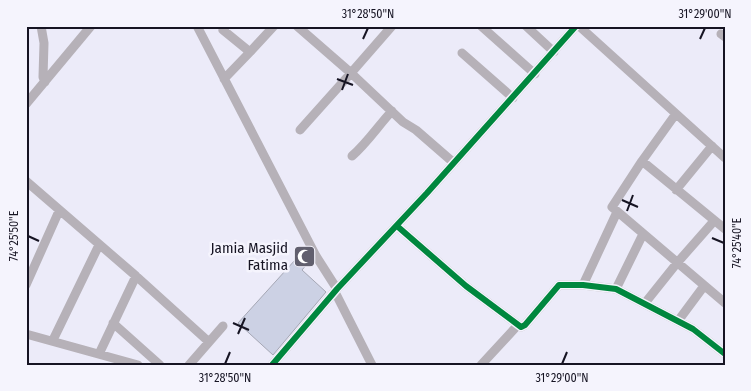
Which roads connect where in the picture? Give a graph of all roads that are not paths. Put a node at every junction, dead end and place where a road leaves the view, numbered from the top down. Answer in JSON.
{"nodes":[{"id":1,"x":41,"y":26,"type":"edge"},
{"id":2,"x":197,"y":26,"type":"edge"},
{"id":3,"x":226,"y":26,"type":"edge"},
{"id":4,"x":274,"y":26,"type":"edge"},
{"id":5,"x":297,"y":26,"type":"edge"},
{"id":6,"x":392,"y":26,"type":"edge"},
{"id":7,"x":481,"y":26,"type":"edge"},
{"id":8,"x":526,"y":26,"type":"edge"},
{"id":9,"x":575,"y":27,"type":"edge"},
{"id":10,"x":87,"y":28,"type":"edge"},
{"id":11,"x":250,"y":52,"type":"junction"},
{"id":12,"x":554,"y":52,"type":"junction"},
{"id":13,"x":462,"y":53,"type":"dead end"},
{"id":14,"x":351,"y":73,"type":"junction"},
{"id":15,"x":535,"y":74,"type":"junction"},
{"id":16,"x":224,"y":79,"type":"junction"},
{"id":17,"x":45,"y":82,"type":"junction"},
{"id":18,"x":513,"y":98,"type":"junction"},
{"id":19,"x":26,"y":104,"type":"edge"},
{"id":20,"x":392,"y":112,"type":"junction"},
{"id":21,"x":675,"y":114,"type":"junction"},
{"id":22,"x":300,"y":130,"type":"dead end"},
{"id":23,"x":712,"y":146,"type":"junction"},
{"id":24,"x":352,"y":156,"type":"dead end"},
{"id":25,"x":725,"y":158,"type":"edge"},
{"id":26,"x":642,"y":161,"type":"junction"},
{"id":27,"x":454,"y":163,"type":"junction"},
{"id":28,"x":26,"y":181,"type":"edge"},
{"id":29,"x":676,"y":190,"type":"junction"},
{"id":30,"x":59,"y":211,"type":"junction"},
{"id":31,"x":617,"y":212,"type":"junction"},
{"id":32,"x":714,"y":220,"type":"junction"},
{"id":33,"x":398,"y":226,"type":"junction"},
{"id":34,"x":725,"y":229,"type":"edge"},
{"id":35,"x":643,"y":234,"type":"junction"},
{"id":36,"x":98,"y":245,"type":"junction"},
{"id":37,"x":677,"y":262,"type":"junction"},
{"id":38,"x":136,"y":276,"type":"junction"},
{"id":39,"x":26,"y":285,"type":"edge"},
{"id":40,"x":583,"y":285,"type":"junction"},
{"id":41,"x":704,"y":286,"type":"junction"},
{"id":42,"x":616,"y":289,"type":"junction"},
{"id":43,"x":336,"y":290,"type":"junction"},
{"id":44,"x":645,"y":303,"type":"junction"},
{"id":45,"x":725,"y":303,"type":"edge"},
{"id":46,"x":678,"y":320,"type":"junction"},
{"id":47,"x":113,"y":323,"type":"junction"},
{"id":48,"x":223,"y":326,"type":"dead end"},
{"id":49,"x":517,"y":326,"type":"junction"},
{"id":50,"x":26,"y":334,"type":"edge"},
{"id":51,"x":53,"y":340,"type":"junction"},
{"id":52,"x":209,"y":342,"type":"junction"},
{"id":53,"x":99,"y":354,"type":"junction"},
{"id":54,"x":725,"y":354,"type":"edge"},
{"id":55,"x":132,"y":364,"type":"edge"},
{"id":56,"x":160,"y":365,"type":"edge"},
{"id":57,"x":189,"y":365,"type":"edge"},
{"id":58,"x":272,"y":365,"type":"edge"},
{"id":59,"x":372,"y":365,"type":"edge"},
{"id":60,"x":481,"y":365,"type":"edge"}],
"edges":[{"from":1,"to":17,"type":"street"},
{"from":2,"to":16,"type":"street"},
{"from":3,"to":11,"type":"street"},
{"from":4,"to":11,"type":"street"},
{"from":5,"to":14,"type":"street"},
{"from":6,"to":14,"type":"street"},
{"from":7,"to":15,"type":"street"},
{"from":8,"to":12,"type":"street"},
{"from":9,"to":12,"type":"street"},
{"from":9,"to":21,"type":"street"},
{"from":10,"to":17,"type":"street"},
{"from":11,"to":16,"type":"street"},
{"from":12,"to":15,"type":"street"},
{"from":13,"to":18,"type":"street"},
{"from":14,"to":20,"type":"street"},
{"from":14,"to":22,"type":"street"},
{"from":15,"to":18,"type":"street"},
{"from":16,"to":43,"type":"street"},
{"from":17,"to":19,"type":"street"},
{"from":18,"to":27,"type":"street"},
{"from":20,"to":24,"type":"street"},
{"from":20,"to":27,"type":"street"},
{"from":21,"to":23,"type":"street"},
{"from":21,"to":26,"type":"street"},
{"from":23,"to":25,"type":"street"},
{"from":23,"to":29,"type":"street"},
{"from":26,"to":29,"type":"street"},
{"from":26,"to":31,"type":"street"},
{"from":27,"to":33,"type":"street"},
{"from":28,"to":30,"type":"street"},
{"from":29,"to":32,"type":"street"},
{"from":30,"to":36,"type":"street"},
{"from":30,"to":39,"type":"street"},
{"from":31,"to":35,"type":"street"},
{"from":31,"to":40,"type":"street"},
{"from":32,"to":34,"type":"street"},
{"from":32,"to":37,"type":"street"},
{"from":33,"to":43,"type":"street"},
{"from":33,"to":49,"type":"street"},
{"from":35,"to":37,"type":"street"},
{"from":35,"to":42,"type":"street"},
{"from":36,"to":38,"type":"street"},
{"from":36,"to":51,"type":"street"},
{"from":37,"to":41,"type":"street"},
{"from":37,"to":44,"type":"street"},
{"from":38,"to":47,"type":"street"},
{"from":38,"to":52,"type":"street"},
{"from":40,"to":42,"type":"street"},
{"from":40,"to":49,"type":"street"},
{"from":41,"to":45,"type":"street"},
{"from":41,"to":46,"type":"street"},
{"from":42,"to":44,"type":"street"},
{"from":43,"to":58,"type":"street"},
{"from":43,"to":59,"type":"street"},
{"from":44,"to":46,"type":"street"},
{"from":46,"to":54,"type":"street"},
{"from":47,"to":53,"type":"street"},
{"from":47,"to":56,"type":"street"},
{"from":48,"to":52,"type":"street"},
{"from":49,"to":60,"type":"street"},
{"from":50,"to":51,"type":"street"},
{"from":51,"to":53,"type":"street"},
{"from":52,"to":57,"type":"street"},
{"from":53,"to":55,"type":"street"}]}
